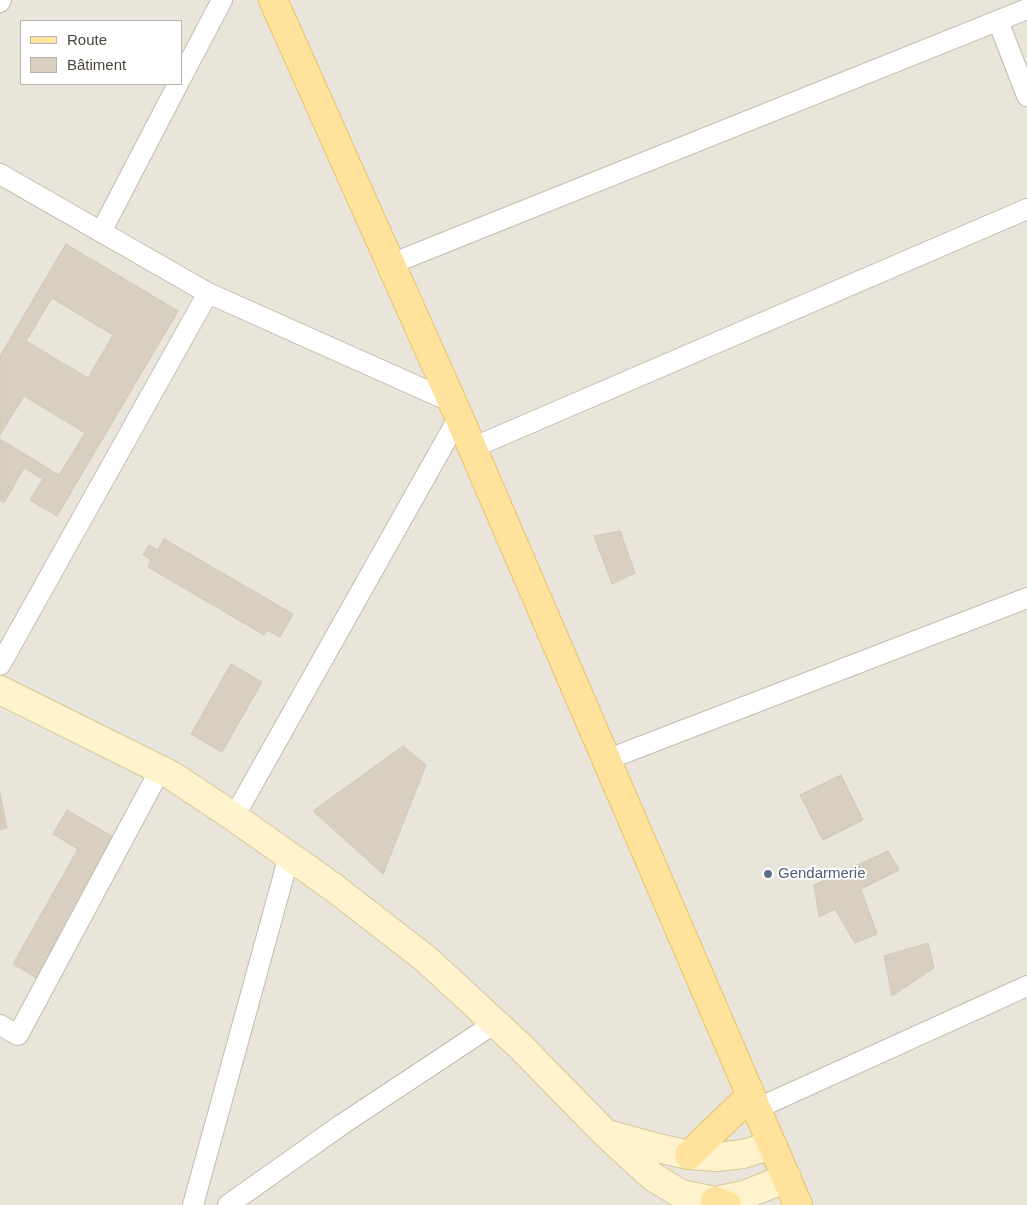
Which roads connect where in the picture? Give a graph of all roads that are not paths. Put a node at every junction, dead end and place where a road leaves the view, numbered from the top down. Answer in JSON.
{"nodes":[{"id":1,"x":222,"y":0,"type":"edge"},
{"id":2,"x":274,"y":0,"type":"edge"},
{"id":3,"x":1027,"y":9,"type":"edge"},
{"id":4,"x":998,"y":21,"type":"junction"},
{"id":5,"x":182,"y":76,"type":"edge"},
{"id":6,"x":177,"y":85,"type":"edge"},
{"id":7,"x":1027,"y":96,"type":"edge"},
{"id":8,"x":0,"y":174,"type":"edge"},
{"id":9,"x":1027,"y":209,"type":"edge"},
{"id":10,"x":101,"y":232,"type":"junction"},
{"id":11,"x":391,"y":264,"type":"junction"},
{"id":12,"x":208,"y":293,"type":"junction"},
{"id":13,"x":456,"y":409,"type":"junction"},
{"id":14,"x":472,"y":448,"type":"junction"},
{"id":15,"x":1027,"y":598,"type":"edge"},
{"id":16,"x":0,"y":665,"type":"edge"},
{"id":17,"x":0,"y":690,"type":"edge"},
{"id":18,"x":606,"y":760,"type":"junction"},
{"id":19,"x":160,"y":770,"type":"junction"},
{"id":20,"x":234,"y":817,"type":"junction"},
{"id":21,"x":289,"y":856,"type":"junction"},
{"id":22,"x":1027,"y":986,"type":"edge"},
{"id":23,"x":495,"y":1023,"type":"junction"},
{"id":24,"x":0,"y":1025,"type":"edge"},
{"id":25,"x":753,"y":1102,"type":"junction"},
{"id":26,"x":605,"y":1133,"type":"junction"},
{"id":27,"x":772,"y":1144,"type":"junction"},
{"id":28,"x":689,"y":1155,"type":"junction"},
{"id":29,"x":787,"y":1178,"type":"junction"},
{"id":30,"x":721,"y":1203,"type":"edge"},
{"id":31,"x":193,"y":1205,"type":"edge"},
{"id":32,"x":228,"y":1205,"type":"edge"},
{"id":33,"x":798,"y":1205,"type":"edge"}],
"edges":[{"from":1,"to":5,"type":"street"},
{"from":2,"to":11,"type":"main road"},
{"from":3,"to":4,"type":"street"},
{"from":4,"to":7,"type":"street"},
{"from":4,"to":11,"type":"street"},
{"from":6,"to":10,"type":"street"},
{"from":8,"to":10,"type":"street"},
{"from":9,"to":14,"type":"street"},
{"from":10,"to":12,"type":"street"},
{"from":11,"to":13,"type":"main road"},
{"from":12,"to":13,"type":"street"},
{"from":12,"to":16,"type":"street"},
{"from":13,"to":14,"type":"main road"},
{"from":13,"to":20,"type":"street"},
{"from":14,"to":18,"type":"main road"},
{"from":15,"to":18,"type":"street"},
{"from":17,"to":19,"type":"street"},
{"from":18,"to":25,"type":"main road"},
{"from":19,"to":20,"type":"street"},
{"from":19,"to":24,"type":"street"},
{"from":20,"to":21,"type":"street"},
{"from":21,"to":23,"type":"street"},
{"from":21,"to":31,"type":"street"},
{"from":22,"to":25,"type":"street"},
{"from":23,"to":26,"type":"street"},
{"from":23,"to":32,"type":"street"},
{"from":25,"to":27,"type":"main road"},
{"from":25,"to":28,"type":"main road"},
{"from":26,"to":28,"type":"street"},
{"from":26,"to":30,"type":"street"},
{"from":27,"to":28,"type":"street"},
{"from":27,"to":29,"type":"main road"},
{"from":29,"to":30,"type":"street"},
{"from":29,"to":33,"type":"main road"}]}
